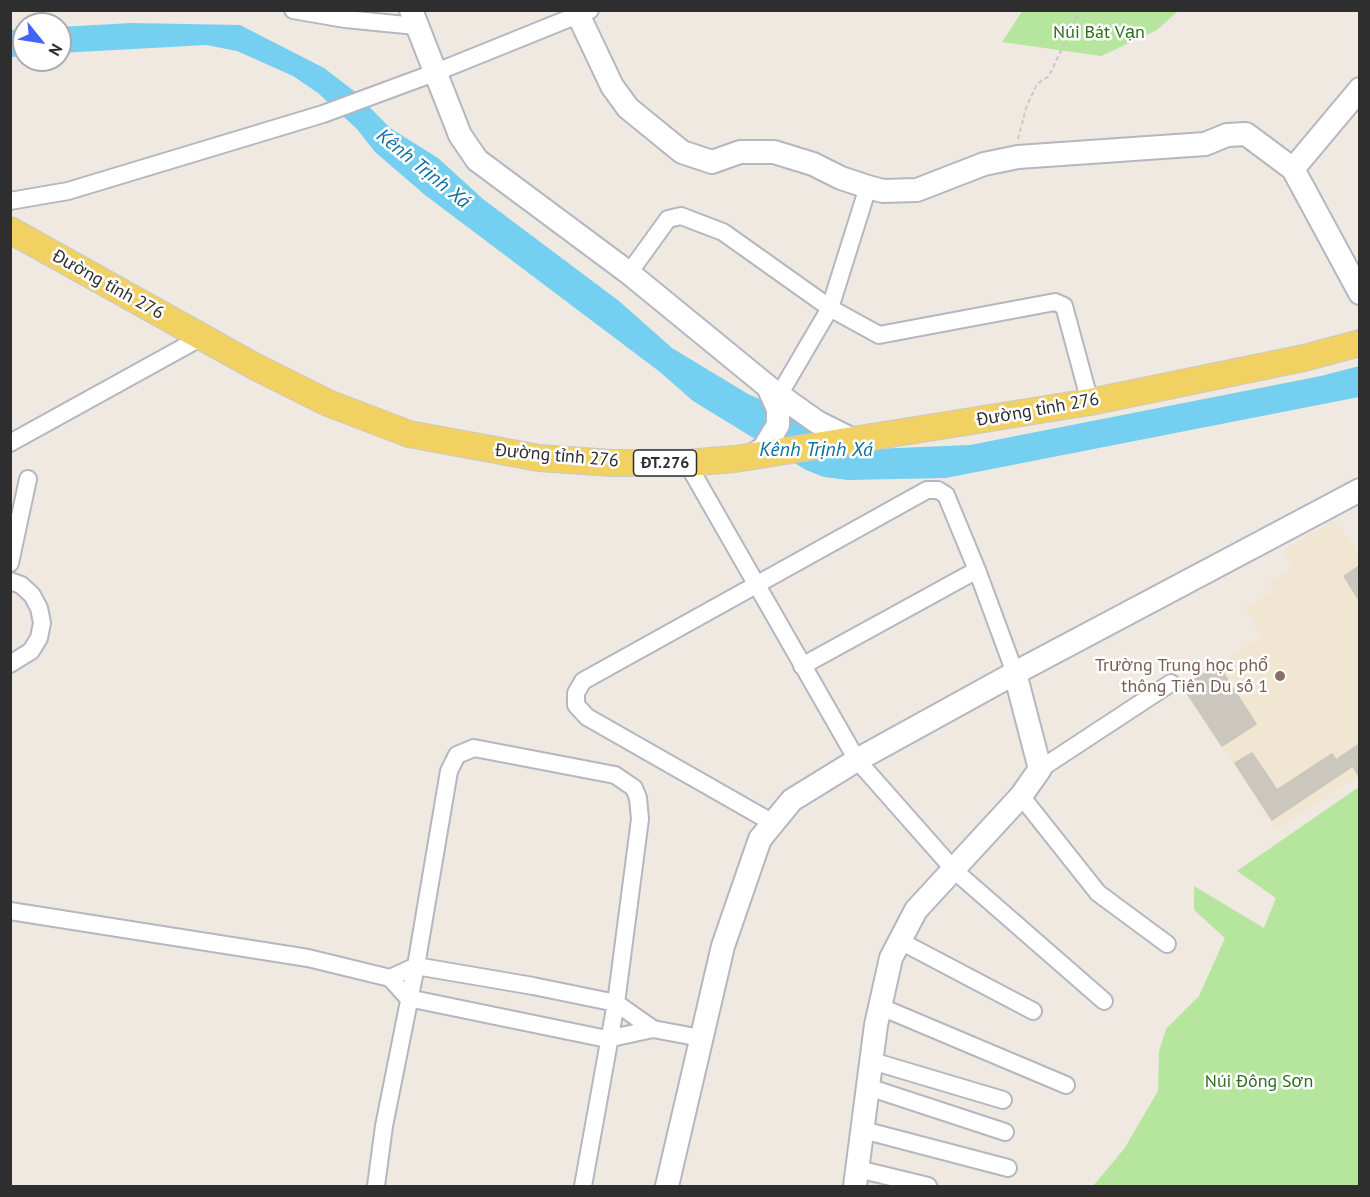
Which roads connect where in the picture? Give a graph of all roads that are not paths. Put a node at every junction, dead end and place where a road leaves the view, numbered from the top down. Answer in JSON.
{"nodes":[{"id":1,"x":293,"y":10,"type":"edge"},
{"id":2,"x":581,"y":12,"type":"edge"},
{"id":3,"x":413,"y":18,"type":"edge"},
{"id":4,"x":434,"y":73,"type":"junction"},
{"id":5,"x":1359,"y":89,"type":"edge"},
{"id":6,"x":1293,"y":169,"type":"junction"},
{"id":7,"x":868,"y":187,"type":"junction"},
{"id":8,"x":10,"y":201,"type":"edge"},
{"id":9,"x":10,"y":230,"type":"edge"},
{"id":10,"x":629,"y":273,"type":"junction"},
{"id":11,"x":1359,"y":293,"type":"edge"},
{"id":12,"x":830,"y":308,"type":"junction"},
{"id":13,"x":202,"y":337,"type":"junction"},
{"id":14,"x":1359,"y":343,"type":"edge"},
{"id":15,"x":774,"y":391,"type":"junction"},
{"id":16,"x":1090,"y":402,"type":"junction"},
{"id":17,"x":855,"y":441,"type":"junction"},
{"id":18,"x":10,"y":443,"type":"edge"},
{"id":19,"x":752,"y":457,"type":"junction"},
{"id":20,"x":687,"y":463,"type":"junction"},
{"id":21,"x":28,"y":480,"type":"dead end"},
{"id":22,"x":1359,"y":490,"type":"edge"},
{"id":23,"x":10,"y":563,"type":"edge"},
{"id":24,"x":977,"y":570,"type":"junction"},
{"id":25,"x":10,"y":581,"type":"edge"},
{"id":26,"x":755,"y":584,"type":"junction"},
{"id":27,"x":10,"y":663,"type":"edge"},
{"id":28,"x":802,"y":666,"type":"junction"},
{"id":29,"x":1015,"y":673,"type":"junction"},
{"id":30,"x":1171,"y":683,"type":"dead end"},
{"id":31,"x":858,"y":760,"type":"junction"},
{"id":32,"x":1040,"y":769,"type":"junction"},
{"id":33,"x":1022,"y":796,"type":"junction"},
{"id":34,"x":773,"y":824,"type":"junction"},
{"id":35,"x":955,"y":871,"type":"junction"},
{"id":36,"x":10,"y":911,"type":"edge"},
{"id":37,"x":900,"y":941,"type":"junction"},
{"id":38,"x":1167,"y":944,"type":"dead end"},
{"id":39,"x":416,"y":966,"type":"junction"},
{"id":40,"x":390,"y":978,"type":"junction"},
{"id":41,"x":408,"y":998,"type":"junction"},
{"id":42,"x":1104,"y":1001,"type":"dead end"},
{"id":43,"x":616,"y":1003,"type":"junction"},
{"id":44,"x":880,"y":1007,"type":"junction"},
{"id":45,"x":1033,"y":1011,"type":"dead end"},
{"id":46,"x":653,"y":1029,"type":"junction"},
{"id":47,"x":701,"y":1038,"type":"junction"},
{"id":48,"x":607,"y":1039,"type":"junction"},
{"id":49,"x":872,"y":1061,"type":"junction"},
{"id":50,"x":1066,"y":1085,"type":"dead end"},
{"id":51,"x":868,"y":1086,"type":"junction"},
{"id":52,"x":1003,"y":1100,"type":"dead end"},
{"id":53,"x":863,"y":1130,"type":"junction"},
{"id":54,"x":1005,"y":1132,"type":"dead end"},
{"id":55,"x":1008,"y":1168,"type":"dead end"},
{"id":56,"x":856,"y":1178,"type":"edge"},
{"id":57,"x":376,"y":1186,"type":"edge"},
{"id":58,"x":584,"y":1186,"type":"edge"},
{"id":59,"x":667,"y":1186,"type":"edge"},
{"id":60,"x":928,"y":1186,"type":"edge"}],
"edges":[{"from":1,"to":3,"type":"street"},
{"from":2,"to":4,"type":"street"},
{"from":2,"to":7,"type":"main road"},
{"from":3,"to":4,"type":"main road"},
{"from":4,"to":8,"type":"street"},
{"from":4,"to":10,"type":"main road"},
{"from":5,"to":6,"type":"main road"},
{"from":6,"to":7,"type":"main road"},
{"from":6,"to":11,"type":"main road"},
{"from":7,"to":12,"type":"street"},
{"from":9,"to":13,"type":"main road","name":"Đường tỉnh 276","number":"ĐT.276"},
{"from":10,"to":12,"type":"street"},
{"from":10,"to":15,"type":"main road"},
{"from":12,"to":15,"type":"street"},
{"from":12,"to":16,"type":"street"},
{"from":13,"to":18,"type":"street"},
{"from":13,"to":20,"type":"main road","name":"Đường tỉnh 276","number":"ĐT.276"},
{"from":14,"to":16,"type":"main road","name":"Đường tỉnh 276","number":"ĐT.276"},
{"from":15,"to":17,"type":"main road"},
{"from":15,"to":19,"type":"main road"},
{"from":16,"to":17,"type":"main road","name":"Đường tỉnh 276","number":"ĐT.276"},
{"from":17,"to":19,"type":"main road","name":"Đường tỉnh 276","number":"ĐT.276"},
{"from":19,"to":20,"type":"main road","name":"Đường tỉnh 276","number":"ĐT.276"},
{"from":20,"to":26,"type":"street"},
{"from":21,"to":23,"type":"street"},
{"from":22,"to":29,"type":"main road"},
{"from":24,"to":26,"type":"street"},
{"from":24,"to":28,"type":"street"},
{"from":24,"to":29,"type":"street"},
{"from":25,"to":27,"type":"street"},
{"from":26,"to":28,"type":"street"},
{"from":26,"to":34,"type":"street"},
{"from":28,"to":31,"type":"street"},
{"from":29,"to":31,"type":"main road"},
{"from":29,"to":32,"type":"main road"},
{"from":30,"to":32,"type":"street"},
{"from":31,"to":34,"type":"main road"},
{"from":31,"to":35,"type":"street"},
{"from":32,"to":33,"type":"main road"},
{"from":33,"to":35,"type":"main road"},
{"from":33,"to":38,"type":"street"},
{"from":34,"to":47,"type":"main road"},
{"from":35,"to":37,"type":"main road"},
{"from":35,"to":42,"type":"street"},
{"from":36,"to":40,"type":"street"},
{"from":37,"to":44,"type":"main road"},
{"from":37,"to":45,"type":"street"},
{"from":39,"to":40,"type":"street"},
{"from":39,"to":41,"type":"street"},
{"from":39,"to":43,"type":"street"},
{"from":39,"to":43,"type":"street"},
{"from":40,"to":41,"type":"street"},
{"from":41,"to":48,"type":"street"},
{"from":41,"to":57,"type":"street"},
{"from":43,"to":46,"type":"street"},
{"from":43,"to":48,"type":"street"},
{"from":44,"to":49,"type":"main road"},
{"from":44,"to":50,"type":"street"},
{"from":46,"to":47,"type":"street"},
{"from":46,"to":48,"type":"street"},
{"from":47,"to":59,"type":"main road"},
{"from":48,"to":58,"type":"street"},
{"from":49,"to":51,"type":"main road"},
{"from":49,"to":52,"type":"street"},
{"from":51,"to":53,"type":"main road"},
{"from":51,"to":54,"type":"street"},
{"from":53,"to":55,"type":"street"},
{"from":53,"to":56,"type":"main road"},
{"from":56,"to":60,"type":"street"}]}
